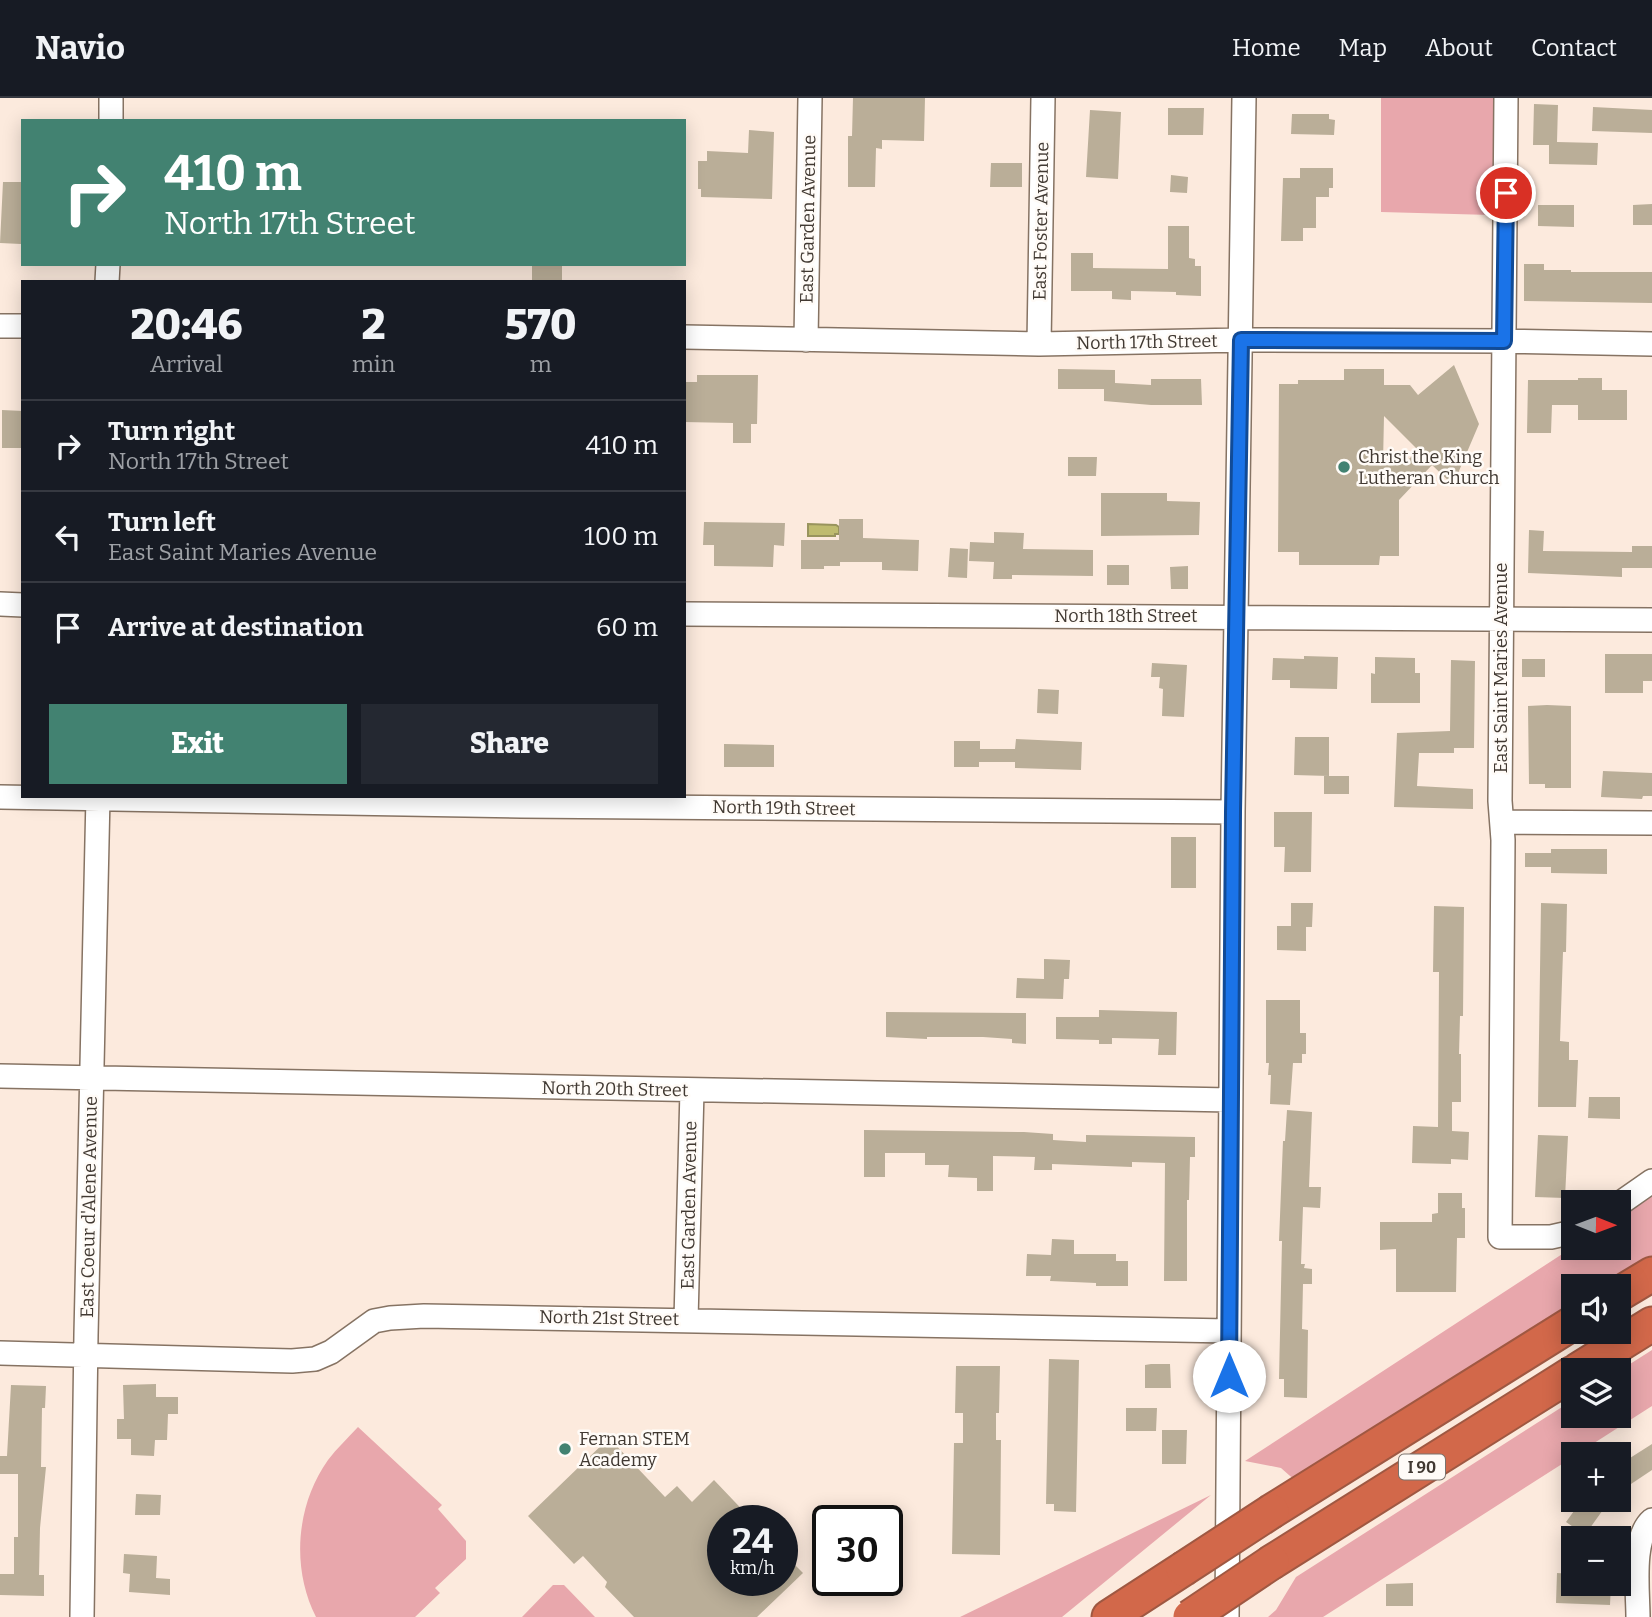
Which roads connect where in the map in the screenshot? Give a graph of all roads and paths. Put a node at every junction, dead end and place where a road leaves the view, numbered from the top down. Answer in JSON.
{"nodes":[{"id":1,"x":111,"y":98,"type":"edge"},
{"id":2,"x":810,"y":98,"type":"edge"},
{"id":3,"x":1044,"y":98,"type":"edge"},
{"id":4,"x":1244,"y":98,"type":"edge"},
{"id":5,"x":1506,"y":98,"type":"edge"},
{"id":6,"x":111,"y":119,"type":"edge"},
{"id":7,"x":0,"y":326,"type":"edge"},
{"id":8,"x":21,"y":326,"type":"edge"},
{"id":9,"x":686,"y":337,"type":"edge"},
{"id":10,"x":806,"y":340,"type":"junction"},
{"id":11,"x":1241,"y":340,"type":"junction"},
{"id":12,"x":1504,"y":341,"type":"junction"},
{"id":13,"x":1039,"y":344,"type":"junction"},
{"id":14,"x":1652,"y":344,"type":"edge"},
{"id":15,"x":0,"y":604,"type":"edge"},
{"id":16,"x":21,"y":605,"type":"edge"},
{"id":17,"x":686,"y":614,"type":"edge"},
{"id":18,"x":1236,"y":616,"type":"junction"},
{"id":19,"x":1502,"y":618,"type":"junction"},
{"id":20,"x":1652,"y":620,"type":"edge"},
{"id":21,"x":0,"y":797,"type":"edge"},
{"id":22,"x":21,"y":797,"type":"edge"},
{"id":23,"x":97,"y":798,"type":"edge"},
{"id":24,"x":521,"y":801,"type":"edge"},
{"id":25,"x":1233,"y":812,"type":"junction"},
{"id":26,"x":1502,"y":822,"type":"junction"},
{"id":27,"x":1652,"y":823,"type":"edge"},
{"id":28,"x":0,"y":1076,"type":"edge"},
{"id":29,"x":92,"y":1078,"type":"junction"},
{"id":30,"x":692,"y":1090,"type":"junction"},
{"id":31,"x":1230,"y":1100,"type":"junction"},
{"id":32,"x":1652,"y":1181,"type":"edge"},
{"id":33,"x":1631,"y":1196,"type":"edge"},
{"id":34,"x":1561,"y":1235,"type":"edge"},
{"id":35,"x":1652,"y":1274,"type":"edge"},
{"id":36,"x":1631,"y":1287,"type":"edge"},
{"id":37,"x":687,"y":1320,"type":"junction"},
{"id":38,"x":1652,"y":1324,"type":"edge"},
{"id":39,"x":1561,"y":1330,"type":"edge"},
{"id":40,"x":1229,"y":1331,"type":"junction"},
{"id":41,"x":0,"y":1353,"type":"edge"},
{"id":42,"x":85,"y":1355,"type":"junction"},
{"id":43,"x":1597,"y":1358,"type":"edge"},
{"id":44,"x":1561,"y":1381,"type":"edge"},
{"id":45,"x":1652,"y":1520,"type":"edge"},
{"id":46,"x":82,"y":1617,"type":"edge"},
{"id":47,"x":1109,"y":1617,"type":"edge"},
{"id":48,"x":1189,"y":1617,"type":"edge"},
{"id":49,"x":1227,"y":1617,"type":"edge"},
{"id":50,"x":1638,"y":1617,"type":"edge"}],
"edges":[{"from":1,"to":6,"type":"street"},
{"from":2,"to":10,"type":"street","name":"East Garden Avenue"},
{"from":3,"to":13,"type":"street","name":"East Foster Avenue"},
{"from":4,"to":11,"type":"street"},
{"from":5,"to":12,"type":"street","name":"East Saint Maries Avenue"},
{"from":7,"to":8,"type":"street"},
{"from":9,"to":10,"type":"street","name":"North 17th Street"},
{"from":10,"to":13,"type":"street","name":"North 17th Street"},
{"from":11,"to":12,"type":"street","name":"North 17th Street"},
{"from":11,"to":13,"type":"street","name":"North 17th Street"},
{"from":11,"to":18,"type":"street"},
{"from":12,"to":14,"type":"street","name":"North 17th Street"},
{"from":12,"to":19,"type":"street","name":"East Saint Maries Avenue"},
{"from":15,"to":16,"type":"street"},
{"from":17,"to":18,"type":"street","name":"North 18th Street"},
{"from":18,"to":19,"type":"street","name":"North 18th Street"},
{"from":18,"to":25,"type":"street"},
{"from":19,"to":20,"type":"street","name":"North 18th Street"},
{"from":19,"to":26,"type":"street","name":"East Saint Maries Avenue"},
{"from":21,"to":22,"type":"street","name":"North 19th Street"},
{"from":23,"to":24,"type":"street","name":"North 19th Street"},
{"from":23,"to":29,"type":"street","name":"East Coeur d'Alene Avenue"},
{"from":24,"to":25,"type":"street","name":"North 19th Street"},
{"from":25,"to":31,"type":"street"},
{"from":26,"to":27,"type":"street"},
{"from":26,"to":34,"type":"street","name":"East Saint Maries Avenue"},
{"from":28,"to":29,"type":"street","name":"North 20th Street"},
{"from":29,"to":30,"type":"street","name":"North 20th Street"},
{"from":29,"to":42,"type":"street","name":"East Coeur d'Alene Avenue"},
{"from":30,"to":31,"type":"street","name":"North 20th Street"},
{"from":30,"to":37,"type":"street","name":"East Garden Avenue"},
{"from":31,"to":40,"type":"street"},
{"from":32,"to":33,"type":"street"},
{"from":35,"to":36,"type":"highway"},
{"from":37,"to":40,"type":"street","name":"North 21st Street"},
{"from":37,"to":42,"type":"street","name":"North 21st Street"},
{"from":38,"to":43,"type":"highway"},
{"from":39,"to":47,"type":"highway","number":"I 90","bridge":true},
{"from":40,"to":49,"type":"street"},
{"from":41,"to":42,"type":"street","name":"North 21st Street"},
{"from":42,"to":46,"type":"street","name":"East Coeur d'Alene Avenue"},
{"from":44,"to":48,"type":"highway","number":"I 90","bridge":true},
{"from":45,"to":50,"type":"street"}]}
